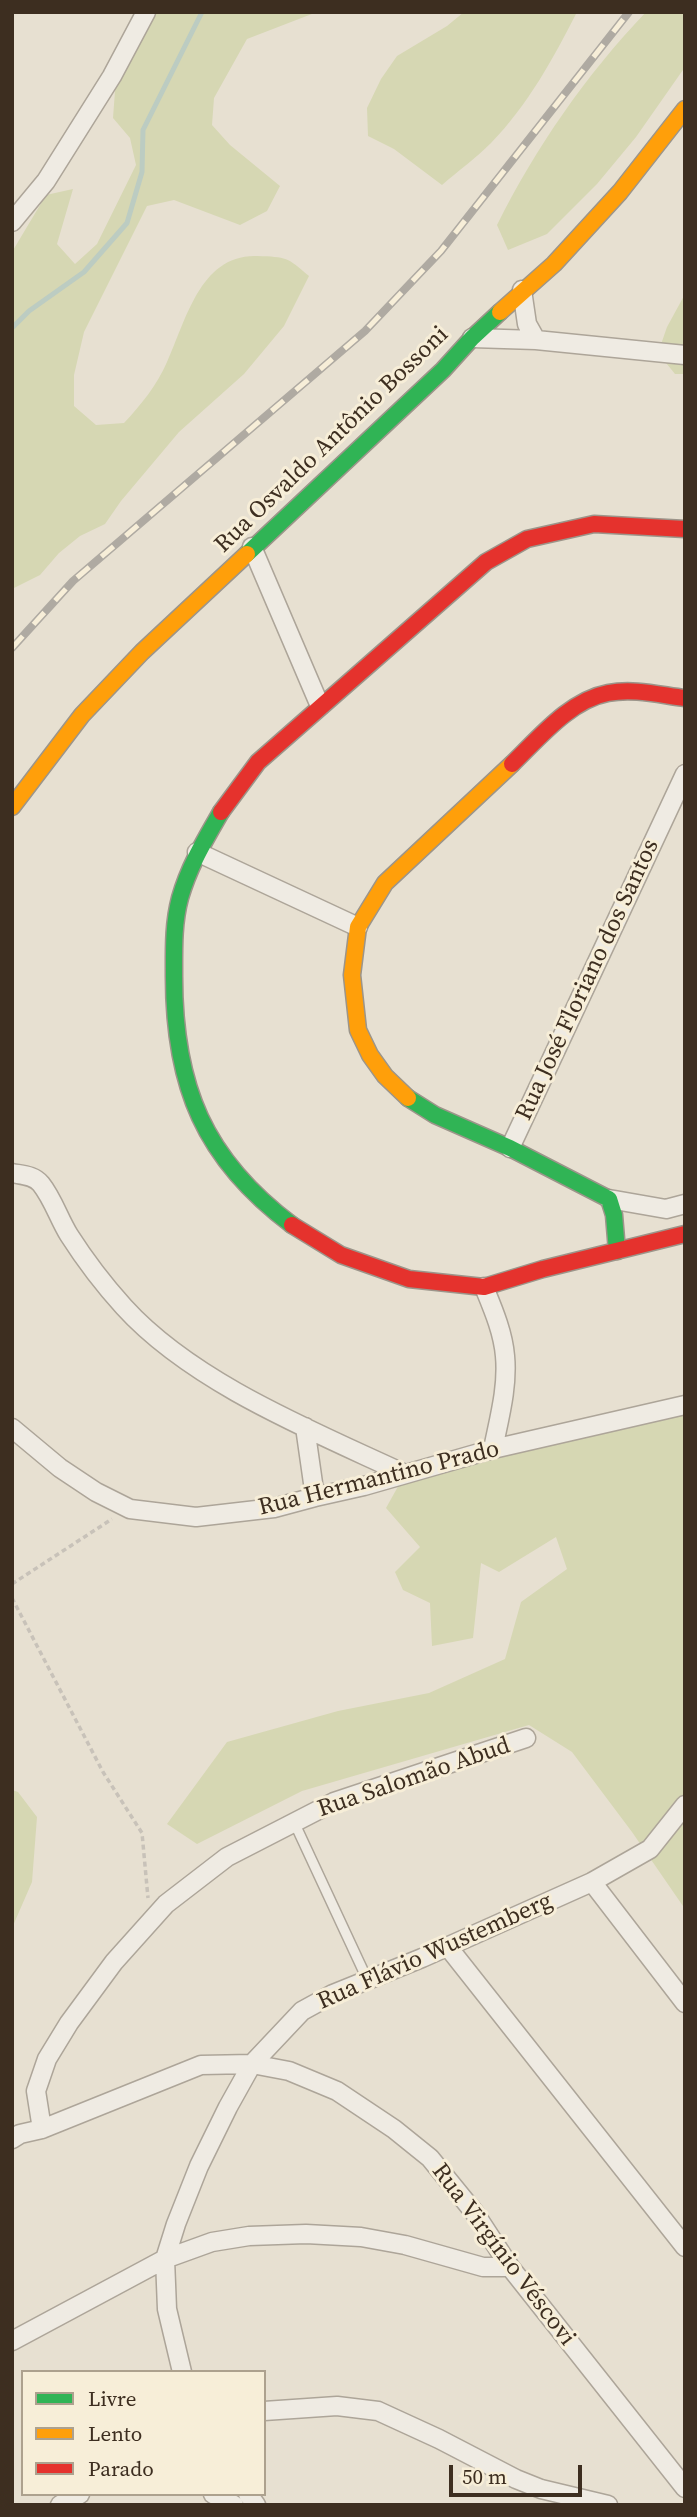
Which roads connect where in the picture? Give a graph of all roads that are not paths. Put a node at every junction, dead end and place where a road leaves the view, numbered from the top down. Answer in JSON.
{"nodes":[{"id":1,"x":146,"y":12,"type":"edge"},
{"id":2,"x":685,"y":109,"type":"edge"},
{"id":3,"x":12,"y":222,"type":"edge"},
{"id":4,"x":522,"y":290,"type":"junction"},
{"id":5,"x":472,"y":338,"type":"junction"},
{"id":6,"x":536,"y":340,"type":"junction"},
{"id":7,"x":685,"y":355,"type":"edge"},
{"id":8,"x":685,"y":529,"type":"edge"},
{"id":9,"x":252,"y":547,"type":"junction"},
{"id":10,"x":685,"y":698,"type":"edge"},
{"id":11,"x":320,"y":706,"type":"junction"},
{"id":12,"x":685,"y":774,"type":"edge"},
{"id":13,"x":12,"y":807,"type":"edge"},
{"id":14,"x":197,"y":852,"type":"junction"},
{"id":15,"x":358,"y":927,"type":"junction"},
{"id":16,"x":510,"y":1148,"type":"junction"},
{"id":17,"x":12,"y":1173,"type":"edge"},
{"id":18,"x":609,"y":1199,"type":"junction"},
{"id":19,"x":685,"y":1203,"type":"edge"},
{"id":20,"x":685,"y":1209,"type":"edge"},
{"id":21,"x":679,"y":1235,"type":"edge"},
{"id":22,"x":617,"y":1251,"type":"junction"},
{"id":23,"x":484,"y":1287,"type":"junction"},
{"id":24,"x":685,"y":1405,"type":"edge"},
{"id":25,"x":304,"y":1427,"type":"junction"},
{"id":26,"x":12,"y":1428,"type":"edge"},
{"id":27,"x":493,"y":1449,"type":"junction"},
{"id":28,"x":405,"y":1474,"type":"junction"},
{"id":29,"x":315,"y":1497,"type":"junction"},
{"id":30,"x":526,"y":1738,"type":"dead end"},
{"id":31,"x":685,"y":1805,"type":"edge"},
{"id":32,"x":294,"y":1822,"type":"junction"},
{"id":33,"x":592,"y":1882,"type":"junction"},
{"id":34,"x":448,"y":1947,"type":"junction"},
{"id":35,"x":368,"y":1981,"type":"junction"},
{"id":36,"x":685,"y":2003,"type":"edge"},
{"id":37,"x":252,"y":2064,"type":"junction"},
{"id":38,"x":42,"y":2129,"type":"junction"},
{"id":39,"x":15,"y":2135,"type":"edge"},
{"id":40,"x":685,"y":2247,"type":"edge"},
{"id":41,"x":165,"y":2259,"type":"junction"},
{"id":42,"x":510,"y":2267,"type":"junction"},
{"id":43,"x":12,"y":2340,"type":"edge"},
{"id":44,"x":182,"y":2370,"type":"edge"},
{"id":45,"x":266,"y":2412,"type":"edge"},
{"id":46,"x":685,"y":2487,"type":"edge"},
{"id":47,"x":76,"y":2496,"type":"edge"},
{"id":48,"x":217,"y":2496,"type":"edge"},
{"id":49,"x":60,"y":2505,"type":"edge"},
{"id":50,"x":234,"y":2505,"type":"edge"},
{"id":51,"x":608,"y":2505,"type":"edge"}],
"edges":[{"from":1,"to":3,"type":"street"},
{"from":2,"to":4,"type":"street","name":"Rua Osvaldo Antônio Bossoni"},
{"from":4,"to":5,"type":"street","name":"Rua Osvaldo Antônio Bossoni"},
{"from":4,"to":6,"type":"street"},
{"from":5,"to":6,"type":"street"},
{"from":5,"to":9,"type":"street","name":"Rua Osvaldo Antônio Bossoni"},
{"from":6,"to":7,"type":"street"},
{"from":8,"to":11,"type":"street"},
{"from":9,"to":11,"type":"street"},
{"from":9,"to":13,"type":"street","name":"Rua Osvaldo Antônio Bossoni"},
{"from":10,"to":15,"type":"street"},
{"from":11,"to":14,"type":"street"},
{"from":12,"to":16,"type":"street","name":"Rua José Floriano dos Santos"},
{"from":14,"to":15,"type":"street"},
{"from":14,"to":23,"type":"street"},
{"from":15,"to":16,"type":"street"},
{"from":16,"to":18,"type":"street"},
{"from":17,"to":25,"type":"street"},
{"from":18,"to":19,"type":"street"},
{"from":18,"to":22,"type":"street"},
{"from":20,"to":21,"type":"street"},
{"from":21,"to":22,"type":"street"},
{"from":22,"to":23,"type":"street"},
{"from":23,"to":27,"type":"street"},
{"from":24,"to":27,"type":"street","name":"Rua Hermantino Prado"},
{"from":25,"to":28,"type":"street"},
{"from":25,"to":29,"type":"street"},
{"from":26,"to":29,"type":"street","name":"Rua Hermantino Prado"},
{"from":27,"to":28,"type":"street","name":"Rua Hermantino Prado"},
{"from":28,"to":29,"type":"street","name":"Rua Hermantino Prado"},
{"from":30,"to":32,"type":"street","name":"Rua Salomão Abud"},
{"from":31,"to":33,"type":"street","name":"Rua Flávio Wustemberg"},
{"from":32,"to":35,"type":"lane"},
{"from":32,"to":38,"type":"street","name":"Rua Salomão Abud"},
{"from":33,"to":34,"type":"street","name":"Rua Flávio Wustemberg"},
{"from":33,"to":36,"type":"street"},
{"from":34,"to":35,"type":"street","name":"Rua Flávio Wustemberg"},
{"from":34,"to":40,"type":"street"},
{"from":35,"to":37,"type":"street","name":"Rua Flávio Wustemberg"},
{"from":37,"to":38,"type":"street","name":"Rua Virgínio Véscovi"},
{"from":37,"to":41,"type":"street","name":"Rua Flávio Wustemberg"},
{"from":37,"to":42,"type":"street","name":"Rua Virgínio Véscovi"},
{"from":38,"to":39,"type":"street"},
{"from":41,"to":42,"type":"street"},
{"from":41,"to":43,"type":"street"},
{"from":41,"to":44,"type":"street","name":"Rua Flávio Wustemberg"},
{"from":42,"to":46,"type":"street","name":"Rua Virgínio Véscovi"},
{"from":45,"to":51,"type":"street"},
{"from":47,"to":49,"type":"street"},
{"from":48,"to":50,"type":"street"}]}
